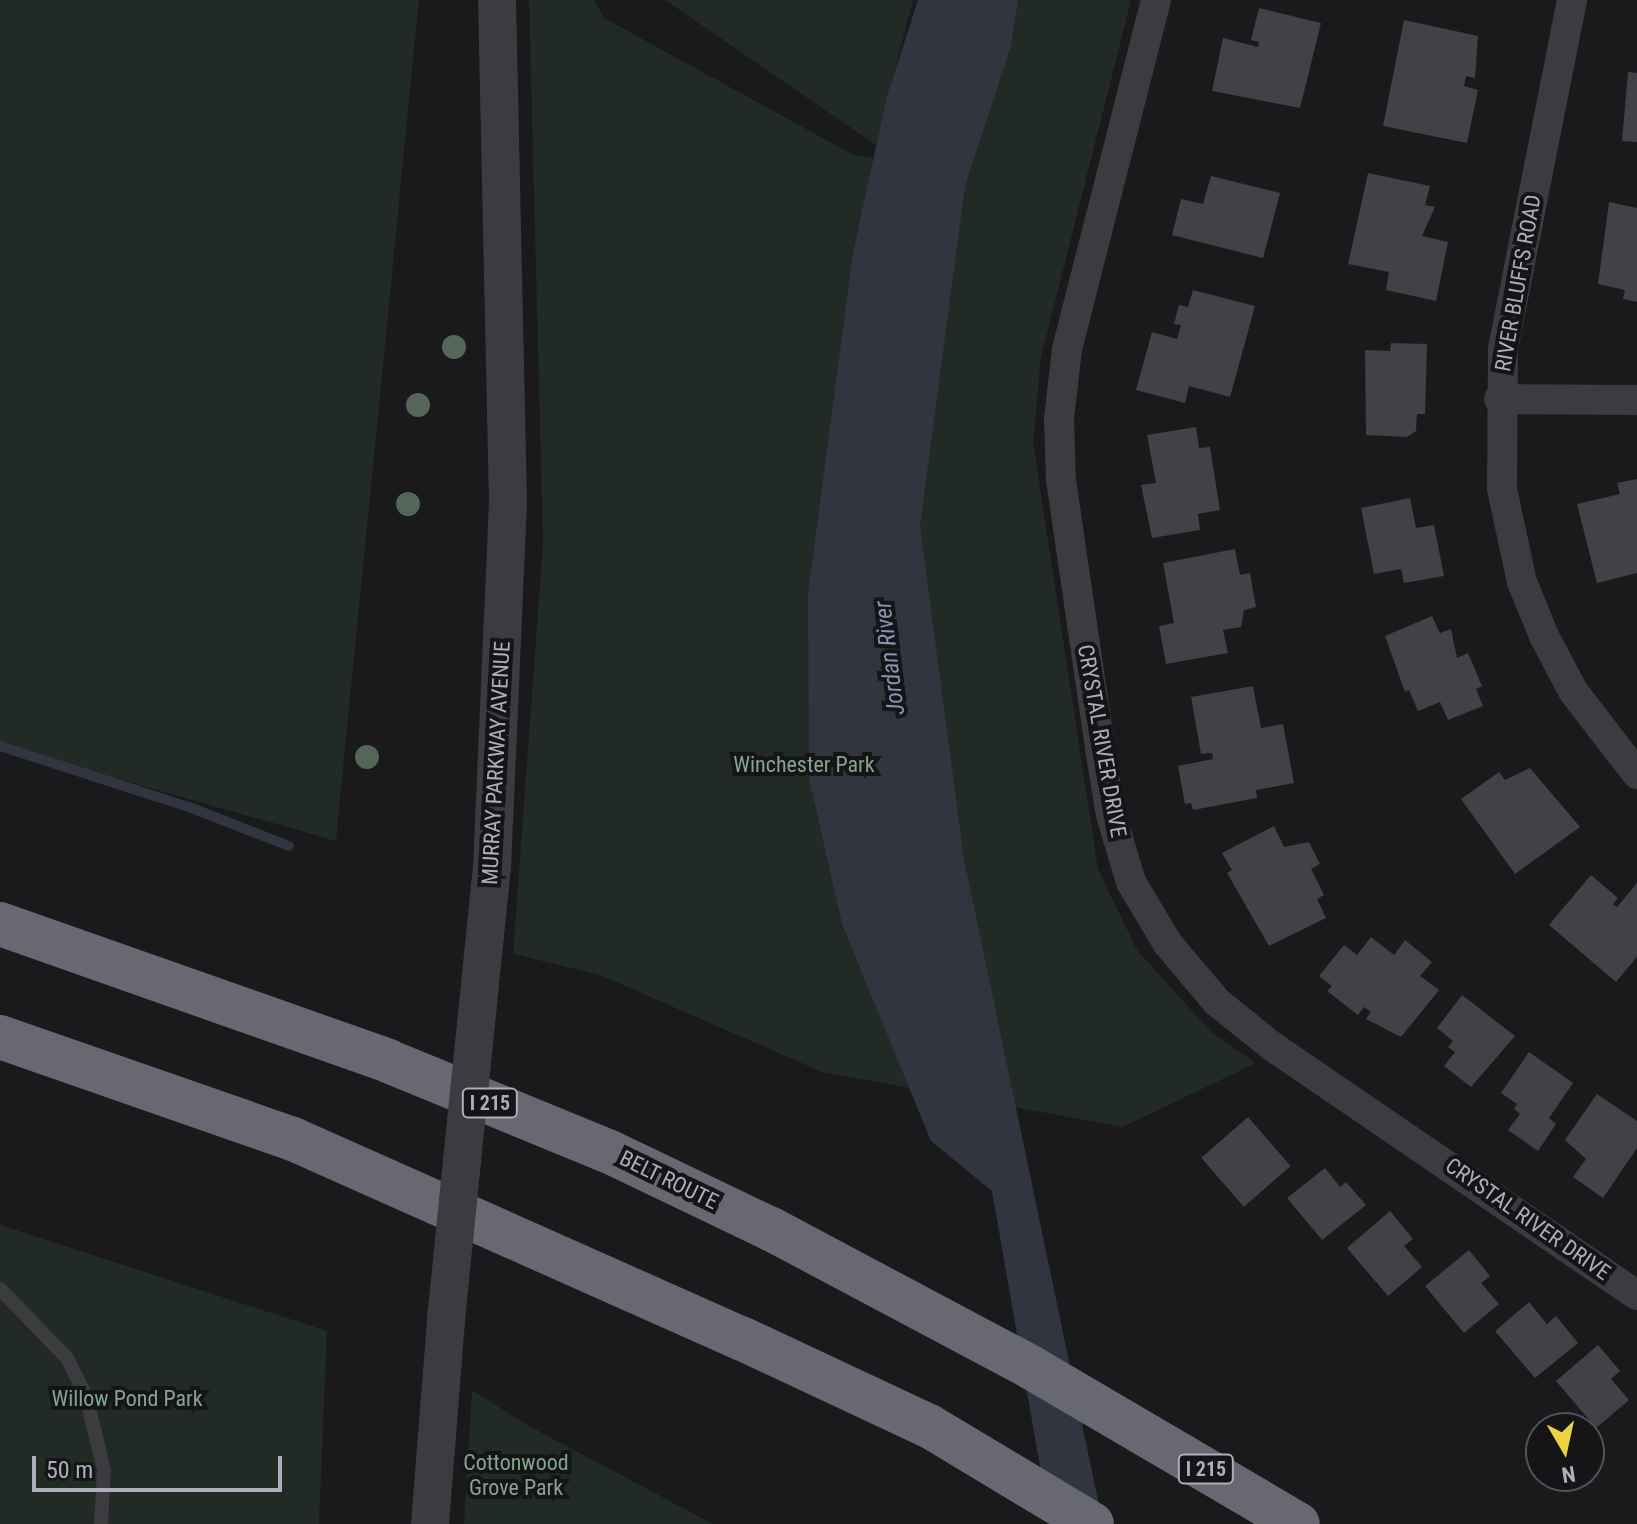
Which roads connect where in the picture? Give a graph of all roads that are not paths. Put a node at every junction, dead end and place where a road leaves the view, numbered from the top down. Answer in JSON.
{"nodes":[{"id":1,"x":497,"y":0,"type":"edge"},
{"id":2,"x":1156,"y":0,"type":"edge"},
{"id":3,"x":1572,"y":0,"type":"edge"},
{"id":4,"x":1499,"y":399,"type":"junction"},
{"id":5,"x":1637,"y":400,"type":"edge"},
{"id":6,"x":1637,"y":774,"type":"edge"},
{"id":7,"x":0,"y":924,"type":"edge"},
{"id":8,"x":0,"y":1037,"type":"edge"},
{"id":9,"x":0,"y":1289,"type":"edge"},
{"id":10,"x":1637,"y":1295,"type":"edge"},
{"id":11,"x":101,"y":1524,"type":"edge"},
{"id":12,"x":430,"y":1524,"type":"edge"},
{"id":13,"x":1092,"y":1524,"type":"edge"},
{"id":14,"x":1298,"y":1524,"type":"edge"}],
"edges":[{"from":1,"to":12,"type":"street","name":"MURRAY PARKWAY AVENUE","bridge":true},
{"from":2,"to":10,"type":"street","name":"CRYSTAL RIVER DRIVE"},
{"from":3,"to":4,"type":"street","name":"RIVER BLUFFS ROAD"},
{"from":4,"to":5,"type":"street"},
{"from":4,"to":6,"type":"street","name":"RIVER BLUFFS ROAD"},
{"from":7,"to":14,"type":"highway","name":"BELT ROUTE","number":"I 215"},
{"from":8,"to":13,"type":"highway"},
{"from":9,"to":11,"type":"lane"}]}
